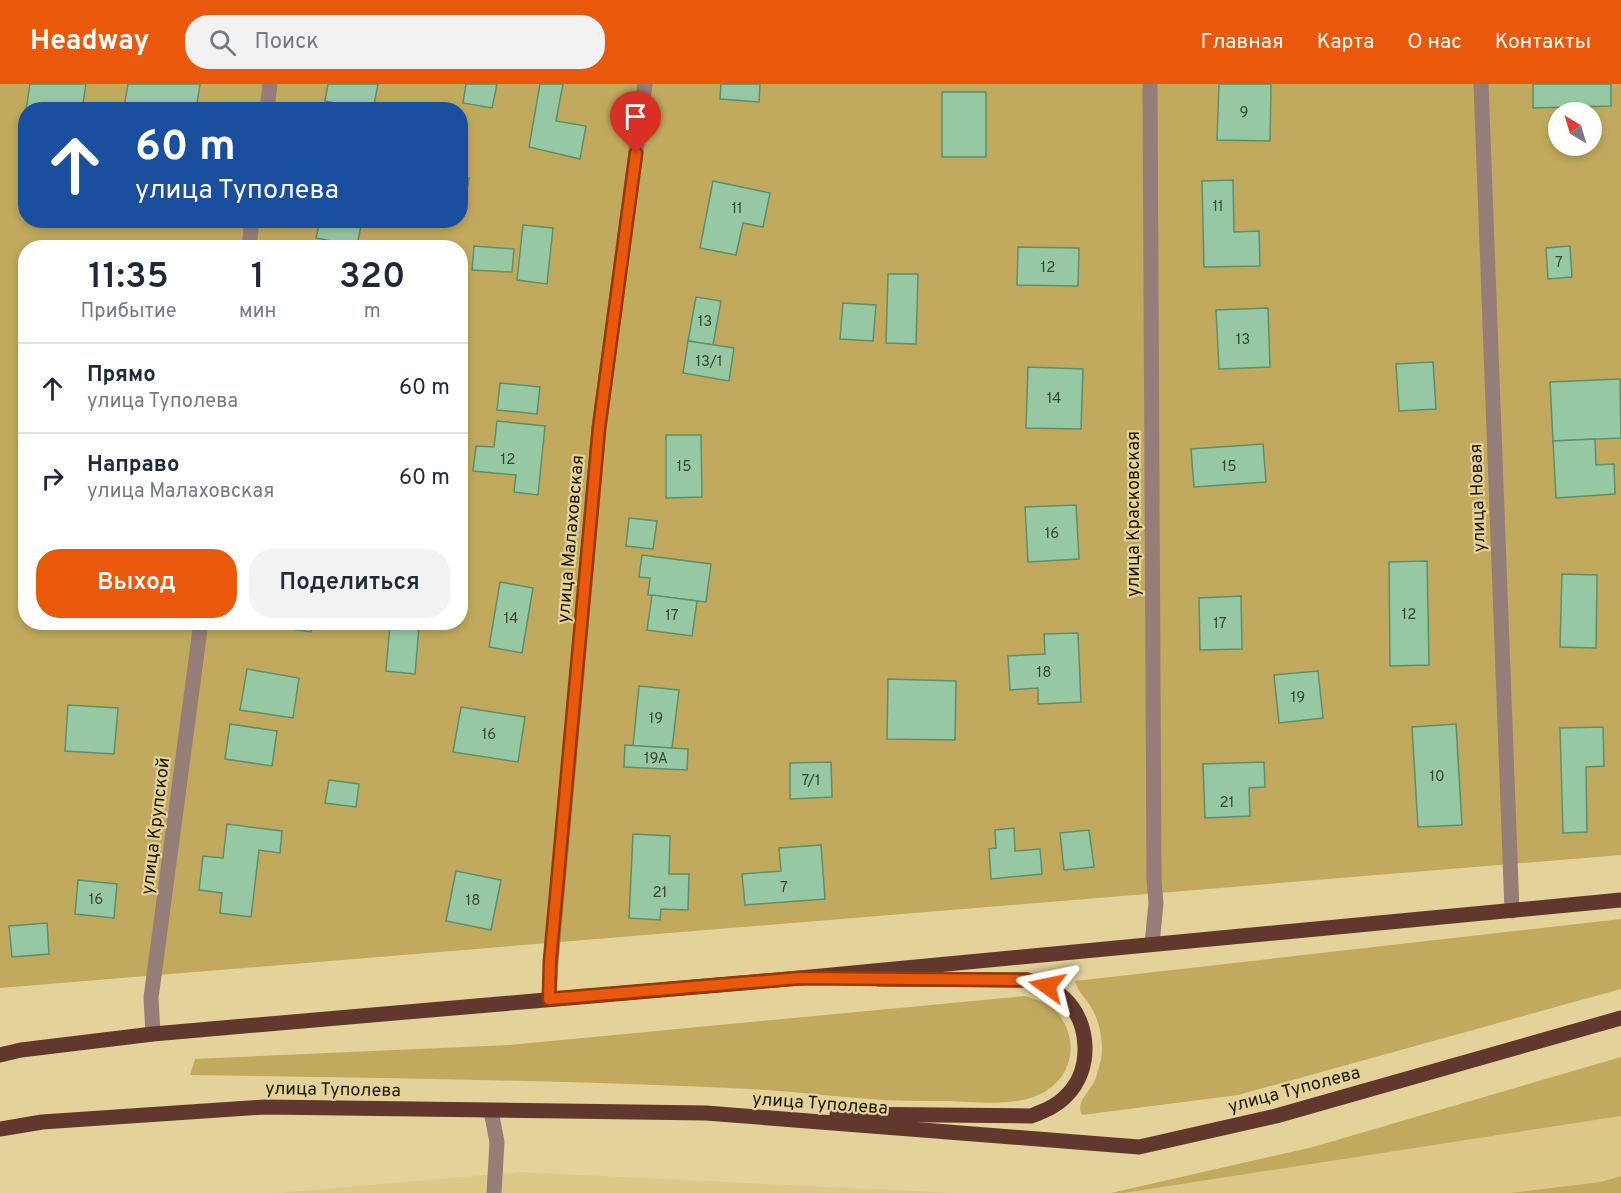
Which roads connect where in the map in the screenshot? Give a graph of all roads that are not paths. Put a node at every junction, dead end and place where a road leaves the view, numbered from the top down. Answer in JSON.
{"nodes":[{"id":1,"x":270,"y":84,"type":"edge"},
{"id":2,"x":645,"y":84,"type":"edge"},
{"id":3,"x":1150,"y":84,"type":"edge"},
{"id":4,"x":1481,"y":84,"type":"edge"},
{"id":5,"x":268,"y":102,"type":"edge"},
{"id":6,"x":200,"y":630,"type":"edge"},
{"id":7,"x":1621,"y":900,"type":"edge"},
{"id":8,"x":1512,"y":911,"type":"junction"},
{"id":9,"x":1152,"y":944,"type":"junction"},
{"id":10,"x":800,"y":978,"type":"junction"},
{"id":11,"x":549,"y":999,"type":"junction"},
{"id":12,"x":1621,"y":1018,"type":"edge"},
{"id":13,"x":153,"y":1034,"type":"junction"},
{"id":14,"x":0,"y":1055,"type":"edge"},
{"id":15,"x":491,"y":1111,"type":"junction"},
{"id":16,"x":706,"y":1113,"type":"junction"},
{"id":17,"x":0,"y":1129,"type":"edge"},
{"id":18,"x":494,"y":1193,"type":"edge"}],
"edges":[{"from":1,"to":5,"type":"street"},
{"from":2,"to":11,"type":"street","name":"улица Малаховская"},
{"from":3,"to":9,"type":"street","name":"улица Красковская"},
{"from":4,"to":8,"type":"street","name":"улица Новая"},
{"from":6,"to":13,"type":"street","name":"улица Крупской"},
{"from":7,"to":8,"type":"main road"},
{"from":8,"to":9,"type":"main road"},
{"from":9,"to":10,"type":"main road"},
{"from":10,"to":11,"type":"main road"},
{"from":10,"to":16,"type":"main road"},
{"from":11,"to":13,"type":"main road"},
{"from":12,"to":16,"type":"main road","name":"улица Туполева"},
{"from":13,"to":14,"type":"main road"},
{"from":15,"to":16,"type":"main road","name":"улица Туполева"},
{"from":15,"to":17,"type":"main road","name":"улица Туполева"},
{"from":15,"to":18,"type":"street"}]}
